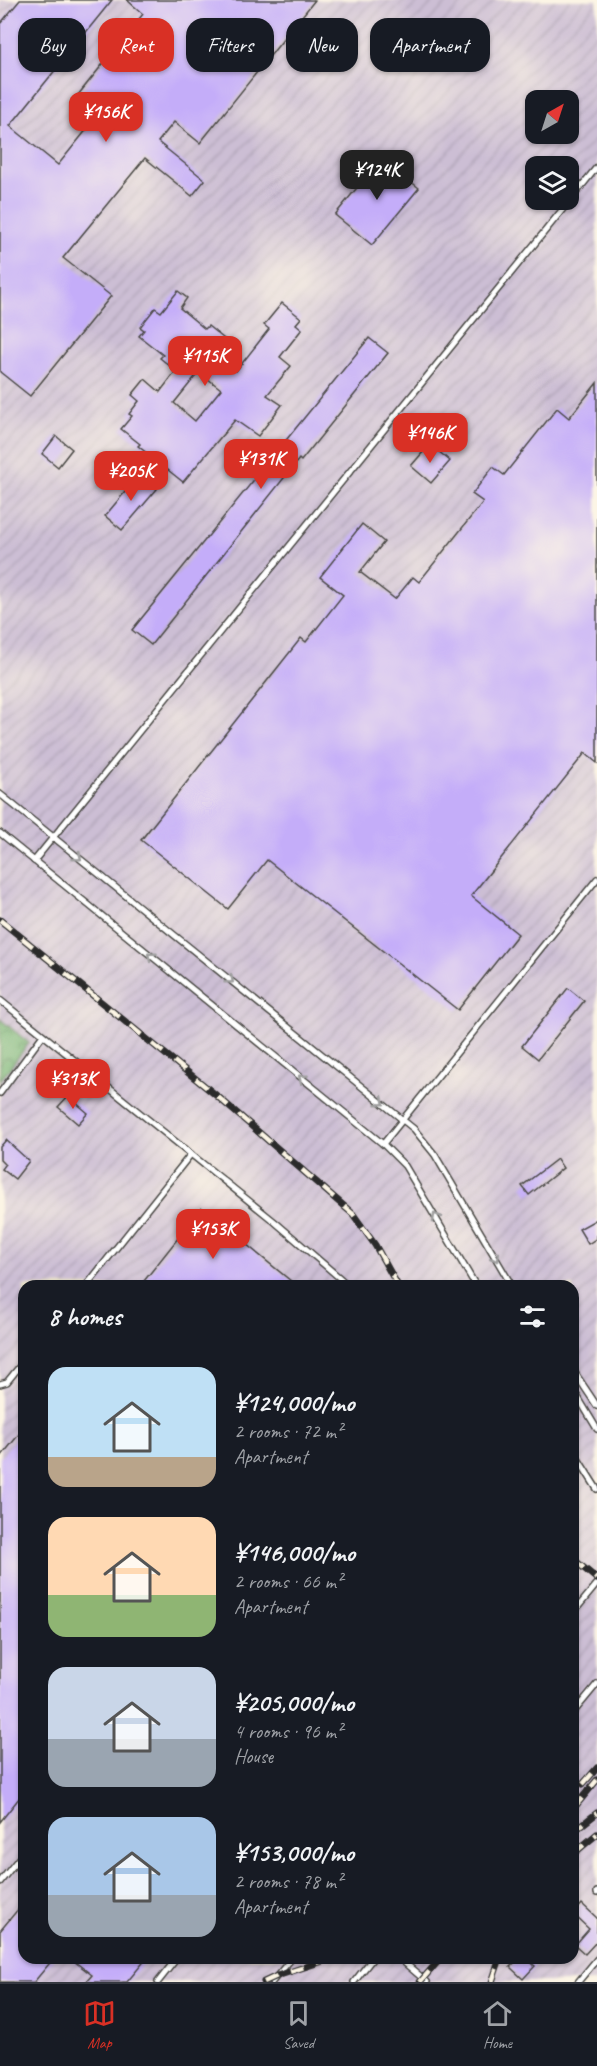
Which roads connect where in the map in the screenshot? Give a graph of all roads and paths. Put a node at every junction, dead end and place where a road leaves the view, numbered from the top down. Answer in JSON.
{"nodes":[{"id":1,"x":597,"y":167,"type":"edge"},
{"id":2,"x":0,"y":794,"type":"edge"},
{"id":3,"x":0,"y":834,"type":"edge"},
{"id":4,"x":53,"y":837,"type":"junction"},
{"id":5,"x":34,"y":861,"type":"junction"},
{"id":6,"x":597,"y":879,"type":"edge"},
{"id":7,"x":0,"y":1000,"type":"edge"},
{"id":8,"x":43,"y":1035,"type":"junction"},
{"id":9,"x":0,"y":1093,"type":"edge"},
{"id":10,"x":402,"y":1119,"type":"junction"},
{"id":11,"x":383,"y":1144,"type":"junction"},
{"id":12,"x":191,"y":1154,"type":"junction"},
{"id":13,"x":91,"y":1280,"type":"edge"},
{"id":14,"x":342,"y":1280,"type":"edge"},
{"id":15,"x":472,"y":1280,"type":"edge"},
{"id":16,"x":508,"y":1280,"type":"edge"},
{"id":17,"x":18,"y":1368,"type":"edge"},
{"id":18,"x":579,"y":1380,"type":"edge"},
{"id":19,"x":0,"y":1384,"type":"edge"},
{"id":20,"x":579,"y":1399,"type":"edge"},
{"id":21,"x":597,"y":1406,"type":"edge"},
{"id":22,"x":597,"y":1429,"type":"edge"},
{"id":23,"x":579,"y":1460,"type":"edge"},
{"id":24,"x":597,"y":1489,"type":"edge"},
{"id":25,"x":597,"y":1584,"type":"edge"},
{"id":26,"x":579,"y":1606,"type":"edge"},
{"id":27,"x":597,"y":1684,"type":"edge"},
{"id":28,"x":579,"y":1706,"type":"edge"},
{"id":29,"x":18,"y":1860,"type":"edge"},
{"id":30,"x":0,"y":1882,"type":"edge"},
{"id":31,"x":597,"y":1959,"type":"edge"},
{"id":32,"x":172,"y":1964,"type":"edge"},
{"id":33,"x":287,"y":1964,"type":"edge"},
{"id":34,"x":368,"y":1964,"type":"edge"},
{"id":35,"x":406,"y":1964,"type":"edge"},
{"id":36,"x":158,"y":1982,"type":"edge"},
{"id":37,"x":272,"y":1982,"type":"edge"},
{"id":38,"x":354,"y":1982,"type":"edge"},
{"id":39,"x":427,"y":1982,"type":"edge"},
{"id":40,"x":578,"y":1982,"type":"edge"}],
"edges":[{"from":1,"to":4,"type":"lane"},
{"from":2,"to":4,"type":"lane"},
{"from":3,"to":5,"type":"lane"},
{"from":4,"to":5,"type":"lane"},
{"from":4,"to":10,"type":"lane","one_way":true},
{"from":11,"to":5,"type":"lane","one_way":true},
{"from":6,"to":10,"type":"lane"},
{"from":7,"to":8,"type":"lane"},
{"from":8,"to":9,"type":"lane"},
{"from":8,"to":12,"type":"lane"},
{"from":10,"to":11,"type":"lane"},
{"from":10,"to":16,"type":"lane","one_way":true},
{"from":15,"to":11,"type":"lane","one_way":true},
{"from":12,"to":13,"type":"lane"},
{"from":12,"to":14,"type":"lane"},
{"from":17,"to":19,"type":"lane"},
{"from":18,"to":21,"type":"lane"},
{"from":20,"to":22,"type":"lane"},
{"from":23,"to":24,"type":"lane"},
{"from":25,"to":26,"type":"lane"},
{"from":27,"to":28,"type":"lane"},
{"from":29,"to":30,"type":"lane"},
{"from":31,"to":40,"type":"lane"},
{"from":32,"to":36,"type":"lane"},
{"from":33,"to":37,"type":"lane"},
{"from":34,"to":38,"type":"lane"},
{"from":35,"to":39,"type":"lane"}]}
